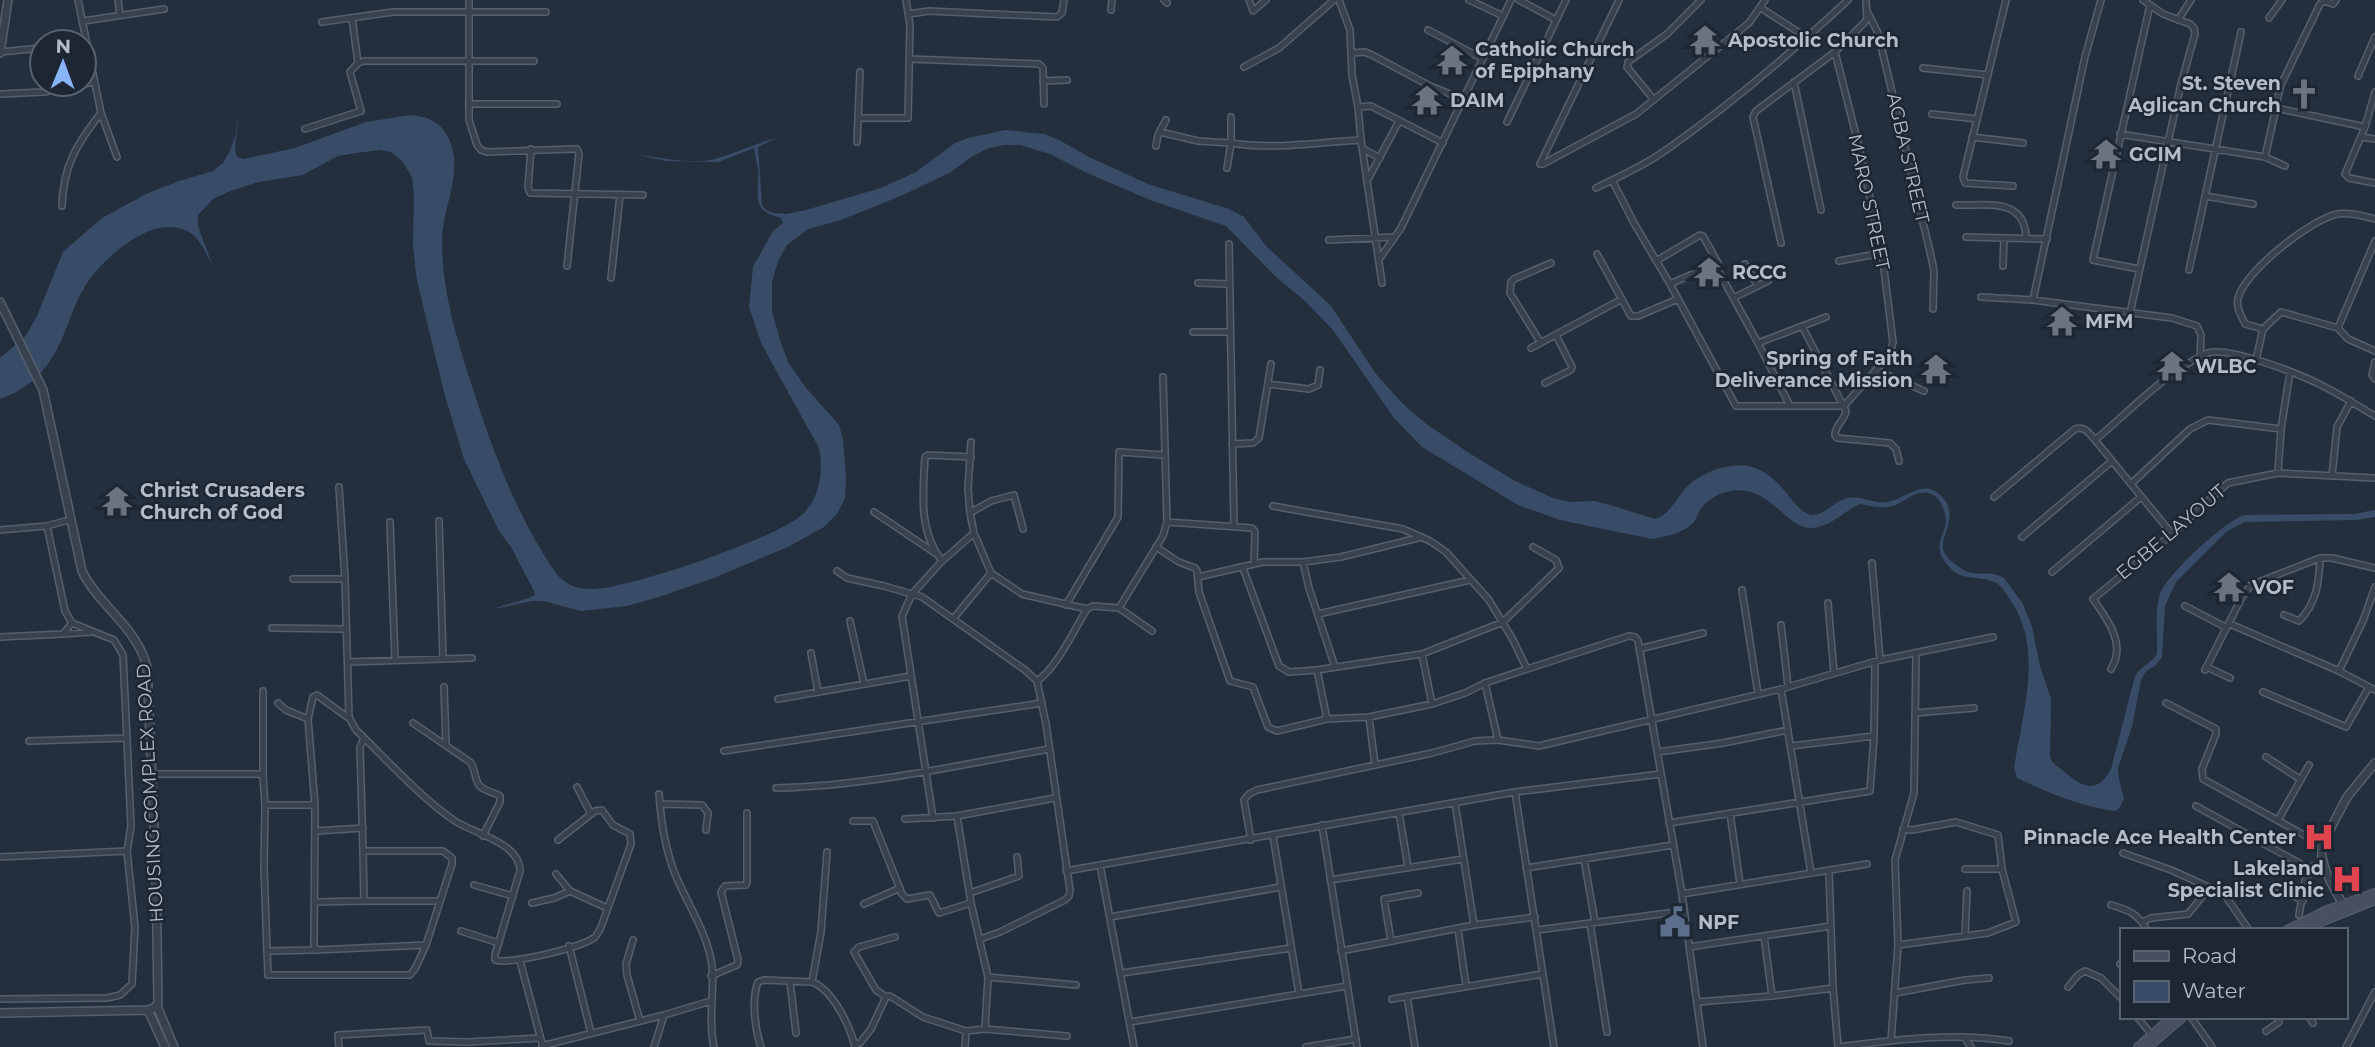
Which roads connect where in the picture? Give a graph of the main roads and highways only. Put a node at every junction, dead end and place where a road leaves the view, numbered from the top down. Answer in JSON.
{"nodes":[{"id":1,"x":2375,"y":893,"type":"edge"},
{"id":2,"x":2375,"y":900,"type":"edge"},
{"id":3,"x":2291,"y":928,"type":"edge"},
{"id":4,"x":2306,"y":928,"type":"edge"},
{"id":5,"x":2170,"y":1019,"type":"edge"},
{"id":6,"x":2181,"y":1019,"type":"edge"},
{"id":7,"x":2138,"y":1047,"type":"edge"},
{"id":8,"x":2148,"y":1047,"type":"edge"}],
"edges":[{"from":1,"to":3,"type":"main road"},
{"from":2,"to":4,"type":"main road"},
{"from":5,"to":7,"type":"main road"},
{"from":6,"to":8,"type":"main road"}]}
